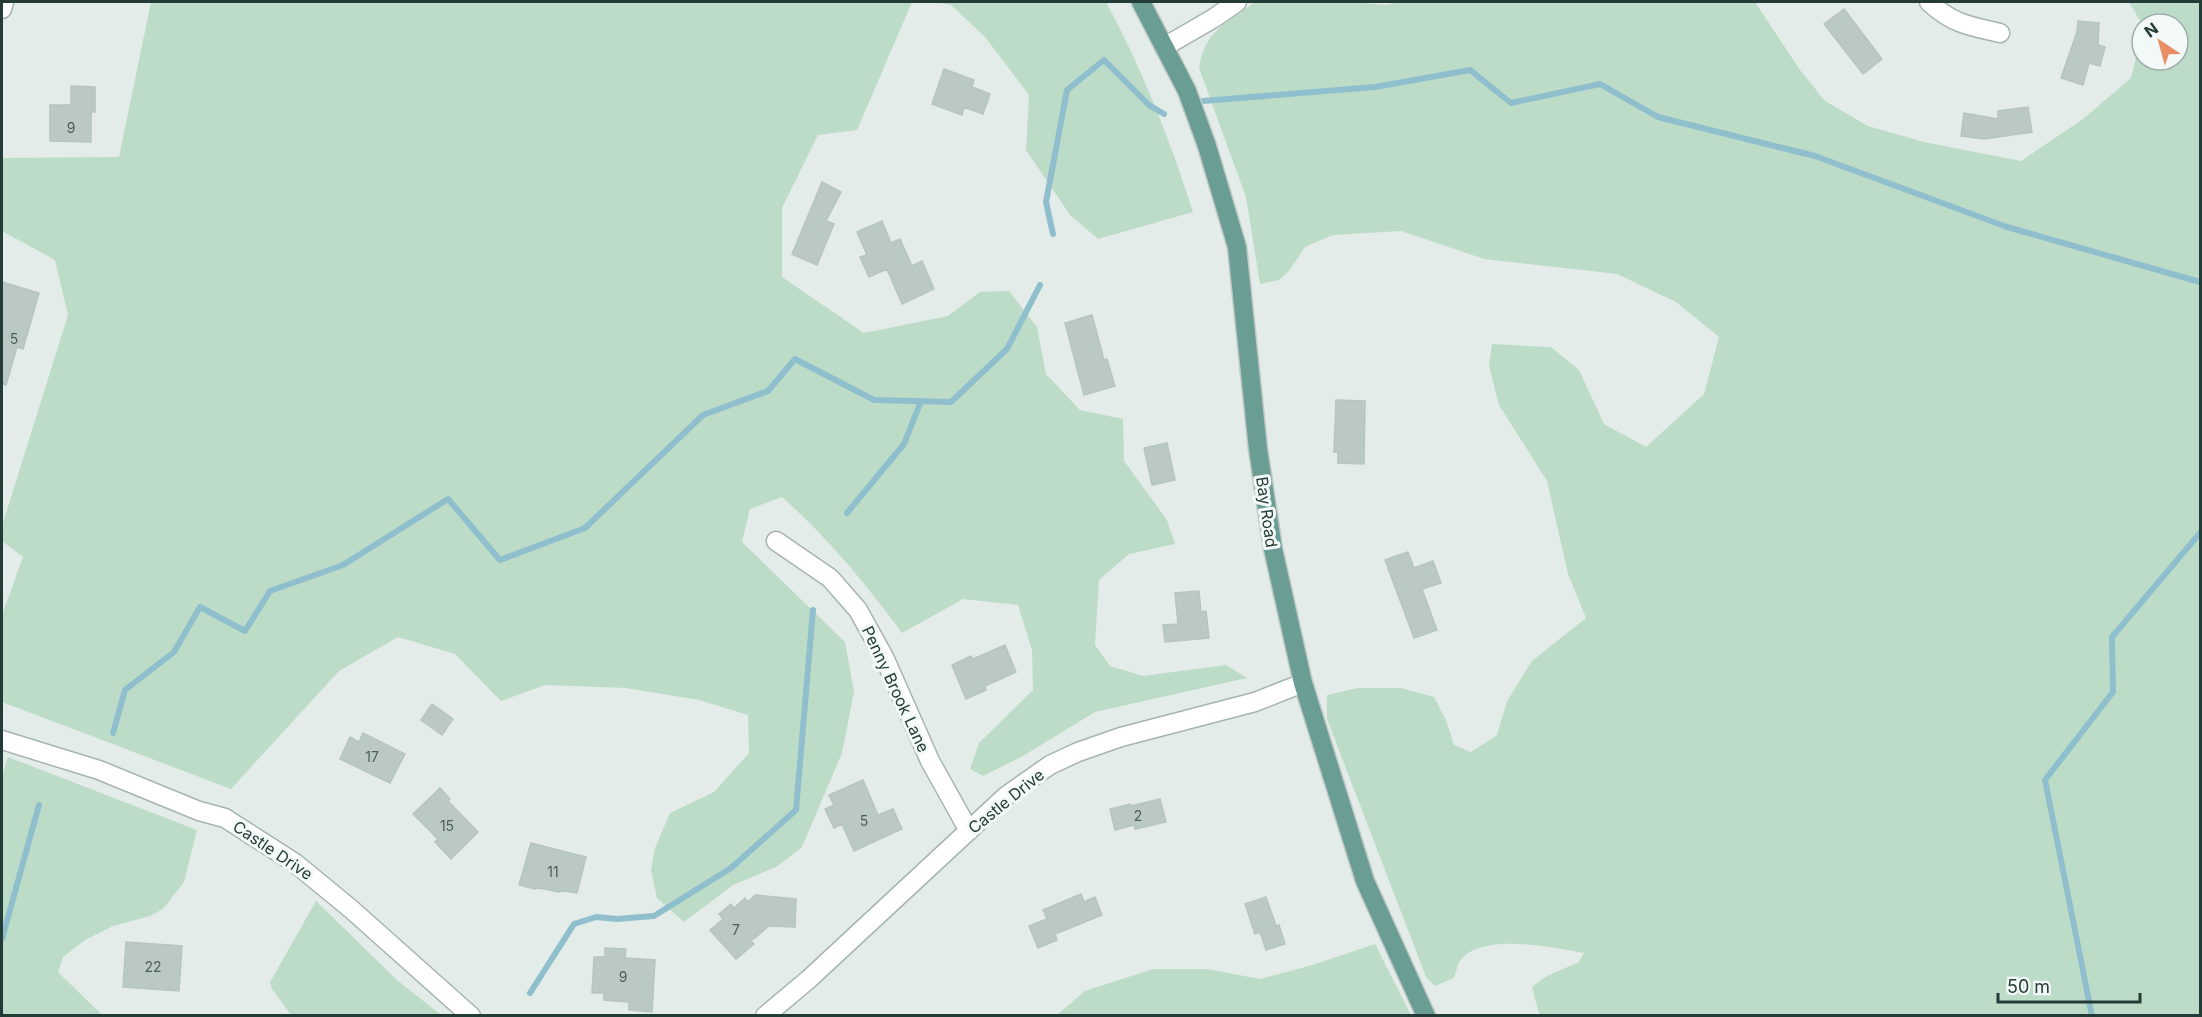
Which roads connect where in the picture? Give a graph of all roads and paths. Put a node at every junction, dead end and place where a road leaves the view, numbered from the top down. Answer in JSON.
{"nodes":[{"id":1,"x":4,"y":2,"type":"edge"},
{"id":2,"x":1141,"y":2,"type":"edge"},
{"id":3,"x":1237,"y":2,"type":"edge"},
{"id":4,"x":1929,"y":2,"type":"edge"},
{"id":5,"x":2,"y":9,"type":"edge"},
{"id":6,"x":2000,"y":33,"type":"dead end"},
{"id":7,"x":1164,"y":47,"type":"junction"},
{"id":8,"x":776,"y":541,"type":"dead end"},
{"id":9,"x":1303,"y":683,"type":"junction"},
{"id":10,"x":2,"y":740,"type":"edge"},
{"id":11,"x":969,"y":831,"type":"junction"},
{"id":12,"x":471,"y":1016,"type":"edge"},
{"id":13,"x":765,"y":1016,"type":"edge"},
{"id":14,"x":1426,"y":1016,"type":"edge"}],
"edges":[{"from":1,"to":5,"type":"street"},
{"from":2,"to":7,"type":"main road","name":"Bay Road"},
{"from":3,"to":7,"type":"street"},
{"from":4,"to":6,"type":"street"},
{"from":7,"to":9,"type":"main road","name":"Bay Road"},
{"from":8,"to":11,"type":"street","name":"Penny Brook Lane"},
{"from":9,"to":11,"type":"street","name":"Castle Drive"},
{"from":9,"to":14,"type":"main road","name":"Bay Road"},
{"from":10,"to":12,"type":"street","name":"Castle Drive"},
{"from":11,"to":13,"type":"street","name":"Castle Drive"}]}
